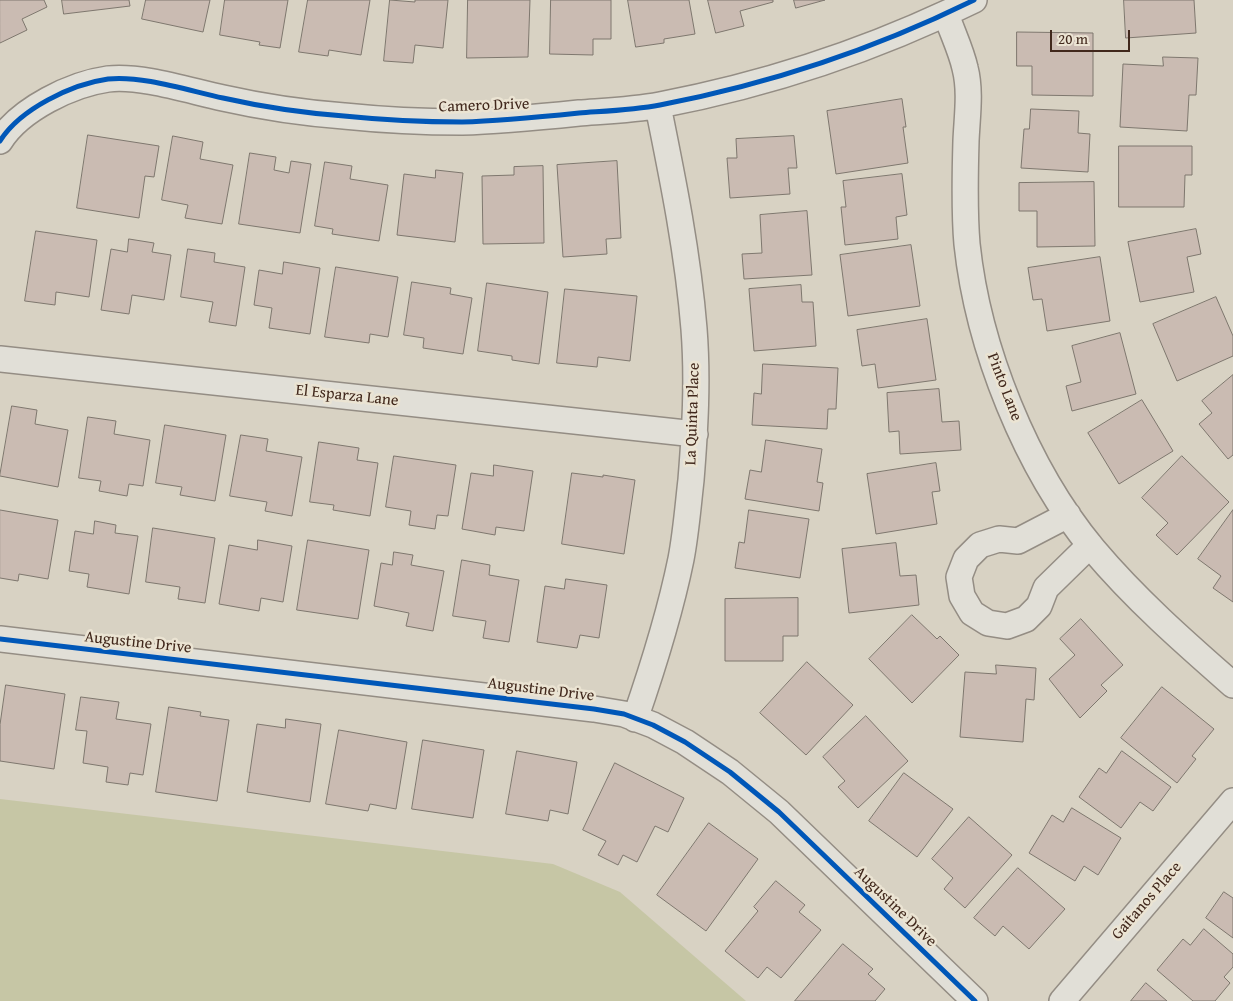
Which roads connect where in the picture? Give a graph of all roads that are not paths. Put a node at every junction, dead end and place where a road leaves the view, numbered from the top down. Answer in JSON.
{"nodes":[{"id":1,"x":974,"y":0,"type":"edge"},
{"id":2,"x":946,"y":14,"type":"junction"},
{"id":3,"x":658,"y":106,"type":"junction"},
{"id":4,"x":0,"y":141,"type":"edge"},
{"id":5,"x":0,"y":359,"type":"edge"},
{"id":6,"x":695,"y":434,"type":"junction"},
{"id":7,"x":1068,"y":514,"type":"junction"},
{"id":8,"x":1090,"y":545,"type":"junction"},
{"id":9,"x":0,"y":639,"type":"edge"},
{"id":10,"x":1233,"y":685,"type":"edge"},
{"id":11,"x":635,"y":719,"type":"junction"},
{"id":12,"x":1233,"y":801,"type":"edge"},
{"id":13,"x":976,"y":1001,"type":"edge"},
{"id":14,"x":1062,"y":1001,"type":"edge"}],
"edges":[{"from":1,"to":2,"type":"street","name":"Camero Drive"},
{"from":2,"to":3,"type":"street","name":"Camero Drive"},
{"from":2,"to":7,"type":"street","name":"Pinto Lane"},
{"from":3,"to":4,"type":"street","name":"Camero Drive"},
{"from":3,"to":6,"type":"street","name":"La Quinta Place"},
{"from":5,"to":6,"type":"street","name":"El Esparza Lane"},
{"from":6,"to":11,"type":"street","name":"La Quinta Place"},
{"from":7,"to":8,"type":"street","name":"Pinto Lane"},
{"from":7,"to":8,"type":"street"},
{"from":8,"to":10,"type":"street","name":"Pinto Lane"},
{"from":9,"to":11,"type":"street","name":"Augustine Drive"},
{"from":11,"to":13,"type":"street","name":"Augustine Drive"},
{"from":12,"to":14,"type":"street","name":"Gaitanos Place"}]}
